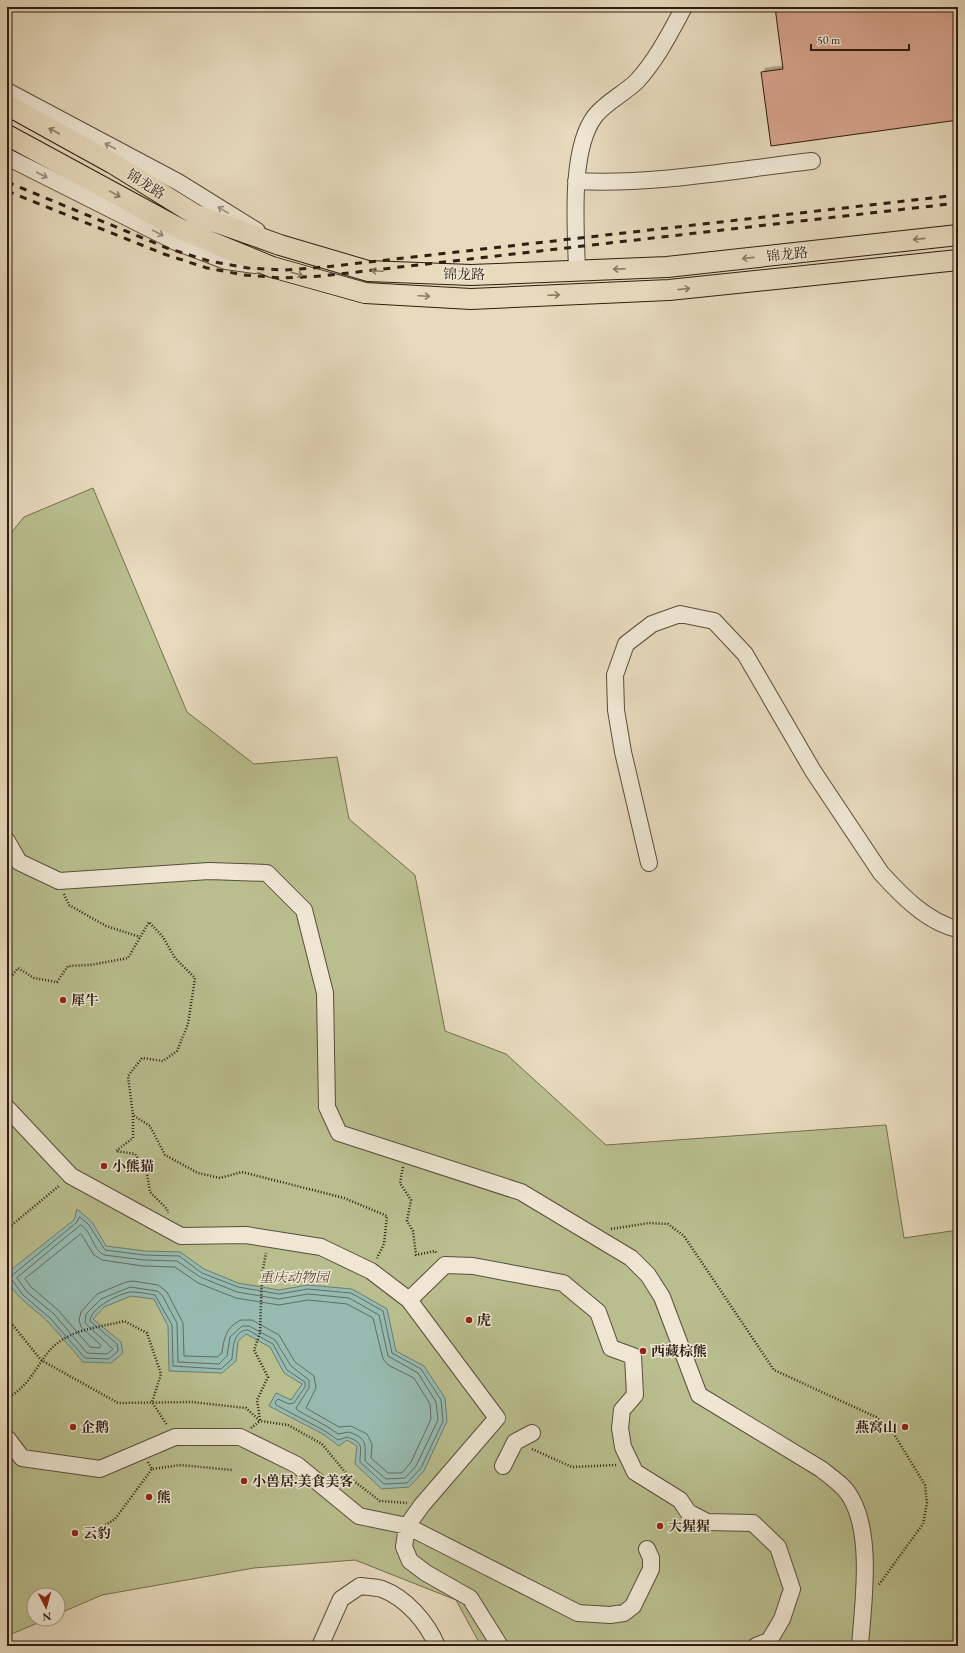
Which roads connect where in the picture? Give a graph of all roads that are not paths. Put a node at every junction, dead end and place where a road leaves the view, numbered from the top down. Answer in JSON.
{"nodes":[{"id":1,"x":684,"y":7,"type":"edge"},
{"id":2,"x":7,"y":91,"type":"edge"},
{"id":3,"x":7,"y":106,"type":"edge"},
{"id":4,"x":7,"y":135,"type":"edge"},
{"id":5,"x":7,"y":157,"type":"edge"},
{"id":6,"x":812,"y":160,"type":"dead end"},
{"id":7,"x":576,"y":181,"type":"junction"},
{"id":8,"x":958,"y":235,"type":"edge"},
{"id":9,"x":280,"y":245,"type":"junction"},
{"id":10,"x":958,"y":260,"type":"edge"},
{"id":11,"x":272,"y":267,"type":"junction"},
{"id":12,"x":577,"y":271,"type":"junction"},
{"id":13,"x":7,"y":841,"type":"edge"},
{"id":14,"x":649,"y":863,"type":"dead end"},
{"id":15,"x":13,"y":864,"type":"edge"},
{"id":16,"x":958,"y":929,"type":"edge"},
{"id":17,"x":7,"y":1108,"type":"edge"},
{"id":18,"x":409,"y":1300,"type":"junction"},
{"id":19,"x":532,"y":1433,"type":"dead end"},
{"id":20,"x":7,"y":1438,"type":"edge"},
{"id":21,"x":503,"y":1466,"type":"dead end"},
{"id":22,"x":407,"y":1526,"type":"junction"},
{"id":23,"x":647,"y":1549,"type":"dead end"},
{"id":24,"x":320,"y":1646,"type":"edge"},
{"id":25,"x":437,"y":1646,"type":"edge"},
{"id":26,"x":500,"y":1646,"type":"edge"},
{"id":27,"x":756,"y":1646,"type":"edge"},
{"id":28,"x":860,"y":1646,"type":"edge"}],
"edges":[{"from":1,"to":7,"type":"street"},
{"from":9,"to":2,"type":"street","one_way":true},
{"from":9,"to":3,"type":"main road","name":"锦龙路","one_way":true},
{"from":4,"to":11,"type":"main road","name":"锦龙路","one_way":true},
{"from":5,"to":11,"type":"street","one_way":true},
{"from":6,"to":7,"type":"street"},
{"from":7,"to":12,"type":"street"},
{"from":8,"to":12,"type":"main road","name":"锦龙路","one_way":true},
{"from":12,"to":9,"type":"main road","name":"锦龙路","one_way":true},
{"from":11,"to":10,"type":"main road","name":"锦龙路","one_way":true},
{"from":13,"to":15,"type":"street"},
{"from":14,"to":16,"type":"street"},
{"from":15,"to":28,"type":"street"},
{"from":17,"to":18,"type":"street"},
{"from":18,"to":22,"type":"street"},
{"from":18,"to":27,"type":"street"},
{"from":19,"to":21,"type":"street"},
{"from":20,"to":22,"type":"street"},
{"from":22,"to":23,"type":"street"},
{"from":22,"to":26,"type":"street"},
{"from":24,"to":25,"type":"street"}]}
